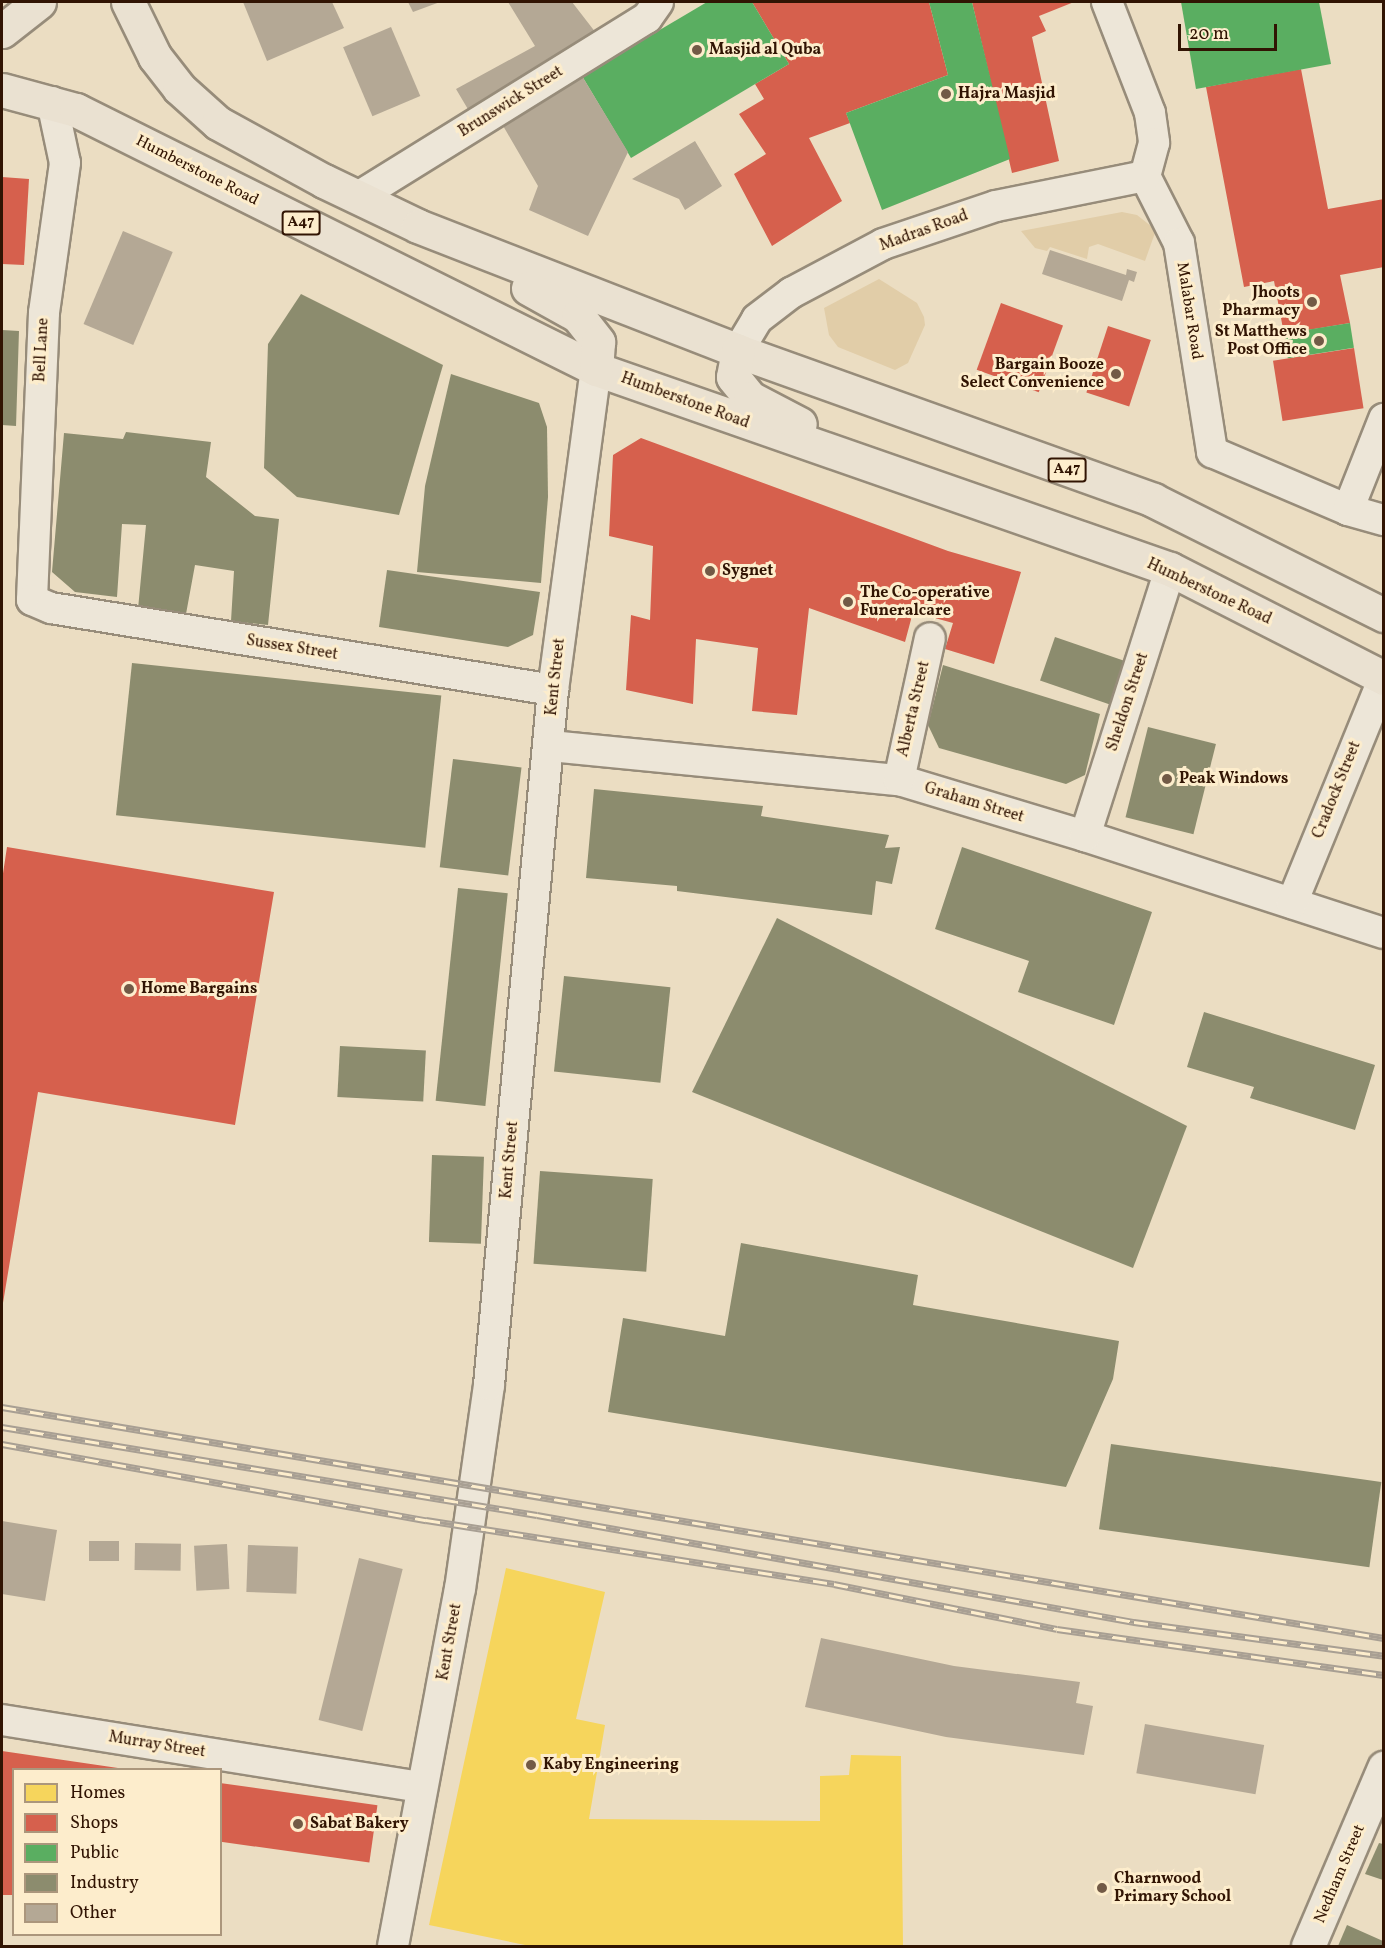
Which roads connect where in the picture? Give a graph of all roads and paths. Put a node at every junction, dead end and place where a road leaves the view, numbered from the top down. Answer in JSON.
{"nodes":[{"id":1,"x":39,"y":2,"type":"edge"},
{"id":2,"x":128,"y":2,"type":"edge"},
{"id":3,"x":658,"y":2,"type":"edge"},
{"id":4,"x":1107,"y":2,"type":"edge"},
{"id":5,"x":2,"y":31,"type":"edge"},
{"id":6,"x":2,"y":90,"type":"edge"},
{"id":7,"x":52,"y":102,"type":"junction"},
{"id":8,"x":1145,"y":176,"type":"junction"},
{"id":9,"x":358,"y":197,"type":"junction"},
{"id":10,"x":418,"y":226,"type":"junction"},
{"id":11,"x":738,"y":351,"type":"junction"},
{"id":12,"x":596,"y":369,"type":"junction"},
{"id":13,"x":1383,"y":419,"type":"edge"},
{"id":14,"x":908,"y":481,"type":"junction"},
{"id":15,"x":1348,"y":510,"type":"junction"},
{"id":16,"x":1383,"y":520,"type":"edge"},
{"id":17,"x":1170,"y":569,"type":"junction"},
{"id":18,"x":32,"y":600,"type":"joint"},
{"id":19,"x":1383,"y":615,"type":"edge"},
{"id":20,"x":930,"y":638,"type":"dead end"},
{"id":21,"x":1383,"y":678,"type":"edge"},
{"id":22,"x":553,"y":690,"type":"junction"},
{"id":23,"x":550,"y":746,"type":"junction"},
{"id":24,"x":898,"y":780,"type":"junction"},
{"id":25,"x":1085,"y":836,"type":"junction"},
{"id":26,"x":1292,"y":903,"type":"junction"},
{"id":27,"x":1383,"y":933,"type":"edge"},
{"id":28,"x":2,"y":1720,"type":"edge"},
{"id":29,"x":1383,"y":1768,"type":"edge"},
{"id":30,"x":420,"y":1787,"type":"junction"},
{"id":31,"x":393,"y":1947,"type":"edge"},
{"id":32,"x":1308,"y":1947,"type":"edge"}],
"edges":[{"from":1,"to":5,"type":"main road"},
{"from":2,"to":9,"type":"main road","number":"A47"},
{"from":3,"to":9,"type":"street","name":"Brunswick Street"},
{"from":4,"to":8,"type":"street"},
{"from":6,"to":7,"type":"main road","name":"Humberstone Road","number":"A47"},
{"from":7,"to":12,"type":"main road","name":"Humberstone Road","number":"A47"},
{"from":7,"to":18,"type":"street","name":"Bell Lane"},
{"from":8,"to":11,"type":"street","name":"Madras Road"},
{"from":8,"to":15,"type":"street","name":"Malabar Road"},
{"from":9,"to":10,"type":"main road","number":"A47"},
{"from":10,"to":11,"type":"main road","number":"A47"},
{"from":10,"to":12,"type":"main road","number":"A47"},
{"from":11,"to":14,"type":"main road","number":"A47"},
{"from":11,"to":19,"type":"main road","number":"A47"},
{"from":12,"to":14,"type":"main road","name":"Humberstone Road","number":"A47"},
{"from":12,"to":22,"type":"street","name":"Kent Street"},
{"from":13,"to":15,"type":"street"},
{"from":14,"to":17,"type":"main road","name":"Humberstone Road","number":"A47"},
{"from":15,"to":16,"type":"street","name":"Malabar Road"},
{"from":17,"to":21,"type":"main road","name":"Humberstone Road","number":"A47"},
{"from":17,"to":25,"type":"street","name":"Sheldon Street"},
{"from":18,"to":22,"type":"street","name":"Sussex Street"},
{"from":20,"to":24,"type":"street","name":"Alberta Street"},
{"from":21,"to":26,"type":"street","name":"Cradock Street"},
{"from":22,"to":23,"type":"street","name":"Kent Street"},
{"from":23,"to":24,"type":"street","name":"Graham Street"},
{"from":23,"to":30,"type":"street","name":"Kent Street"},
{"from":24,"to":25,"type":"street","name":"Graham Street"},
{"from":25,"to":26,"type":"street","name":"Graham Street"},
{"from":26,"to":27,"type":"street","name":"Graham Street"},
{"from":28,"to":30,"type":"street","name":"Murray Street"},
{"from":29,"to":32,"type":"street","name":"Nedham Street"},
{"from":30,"to":31,"type":"street","name":"Kent Street"}]}
